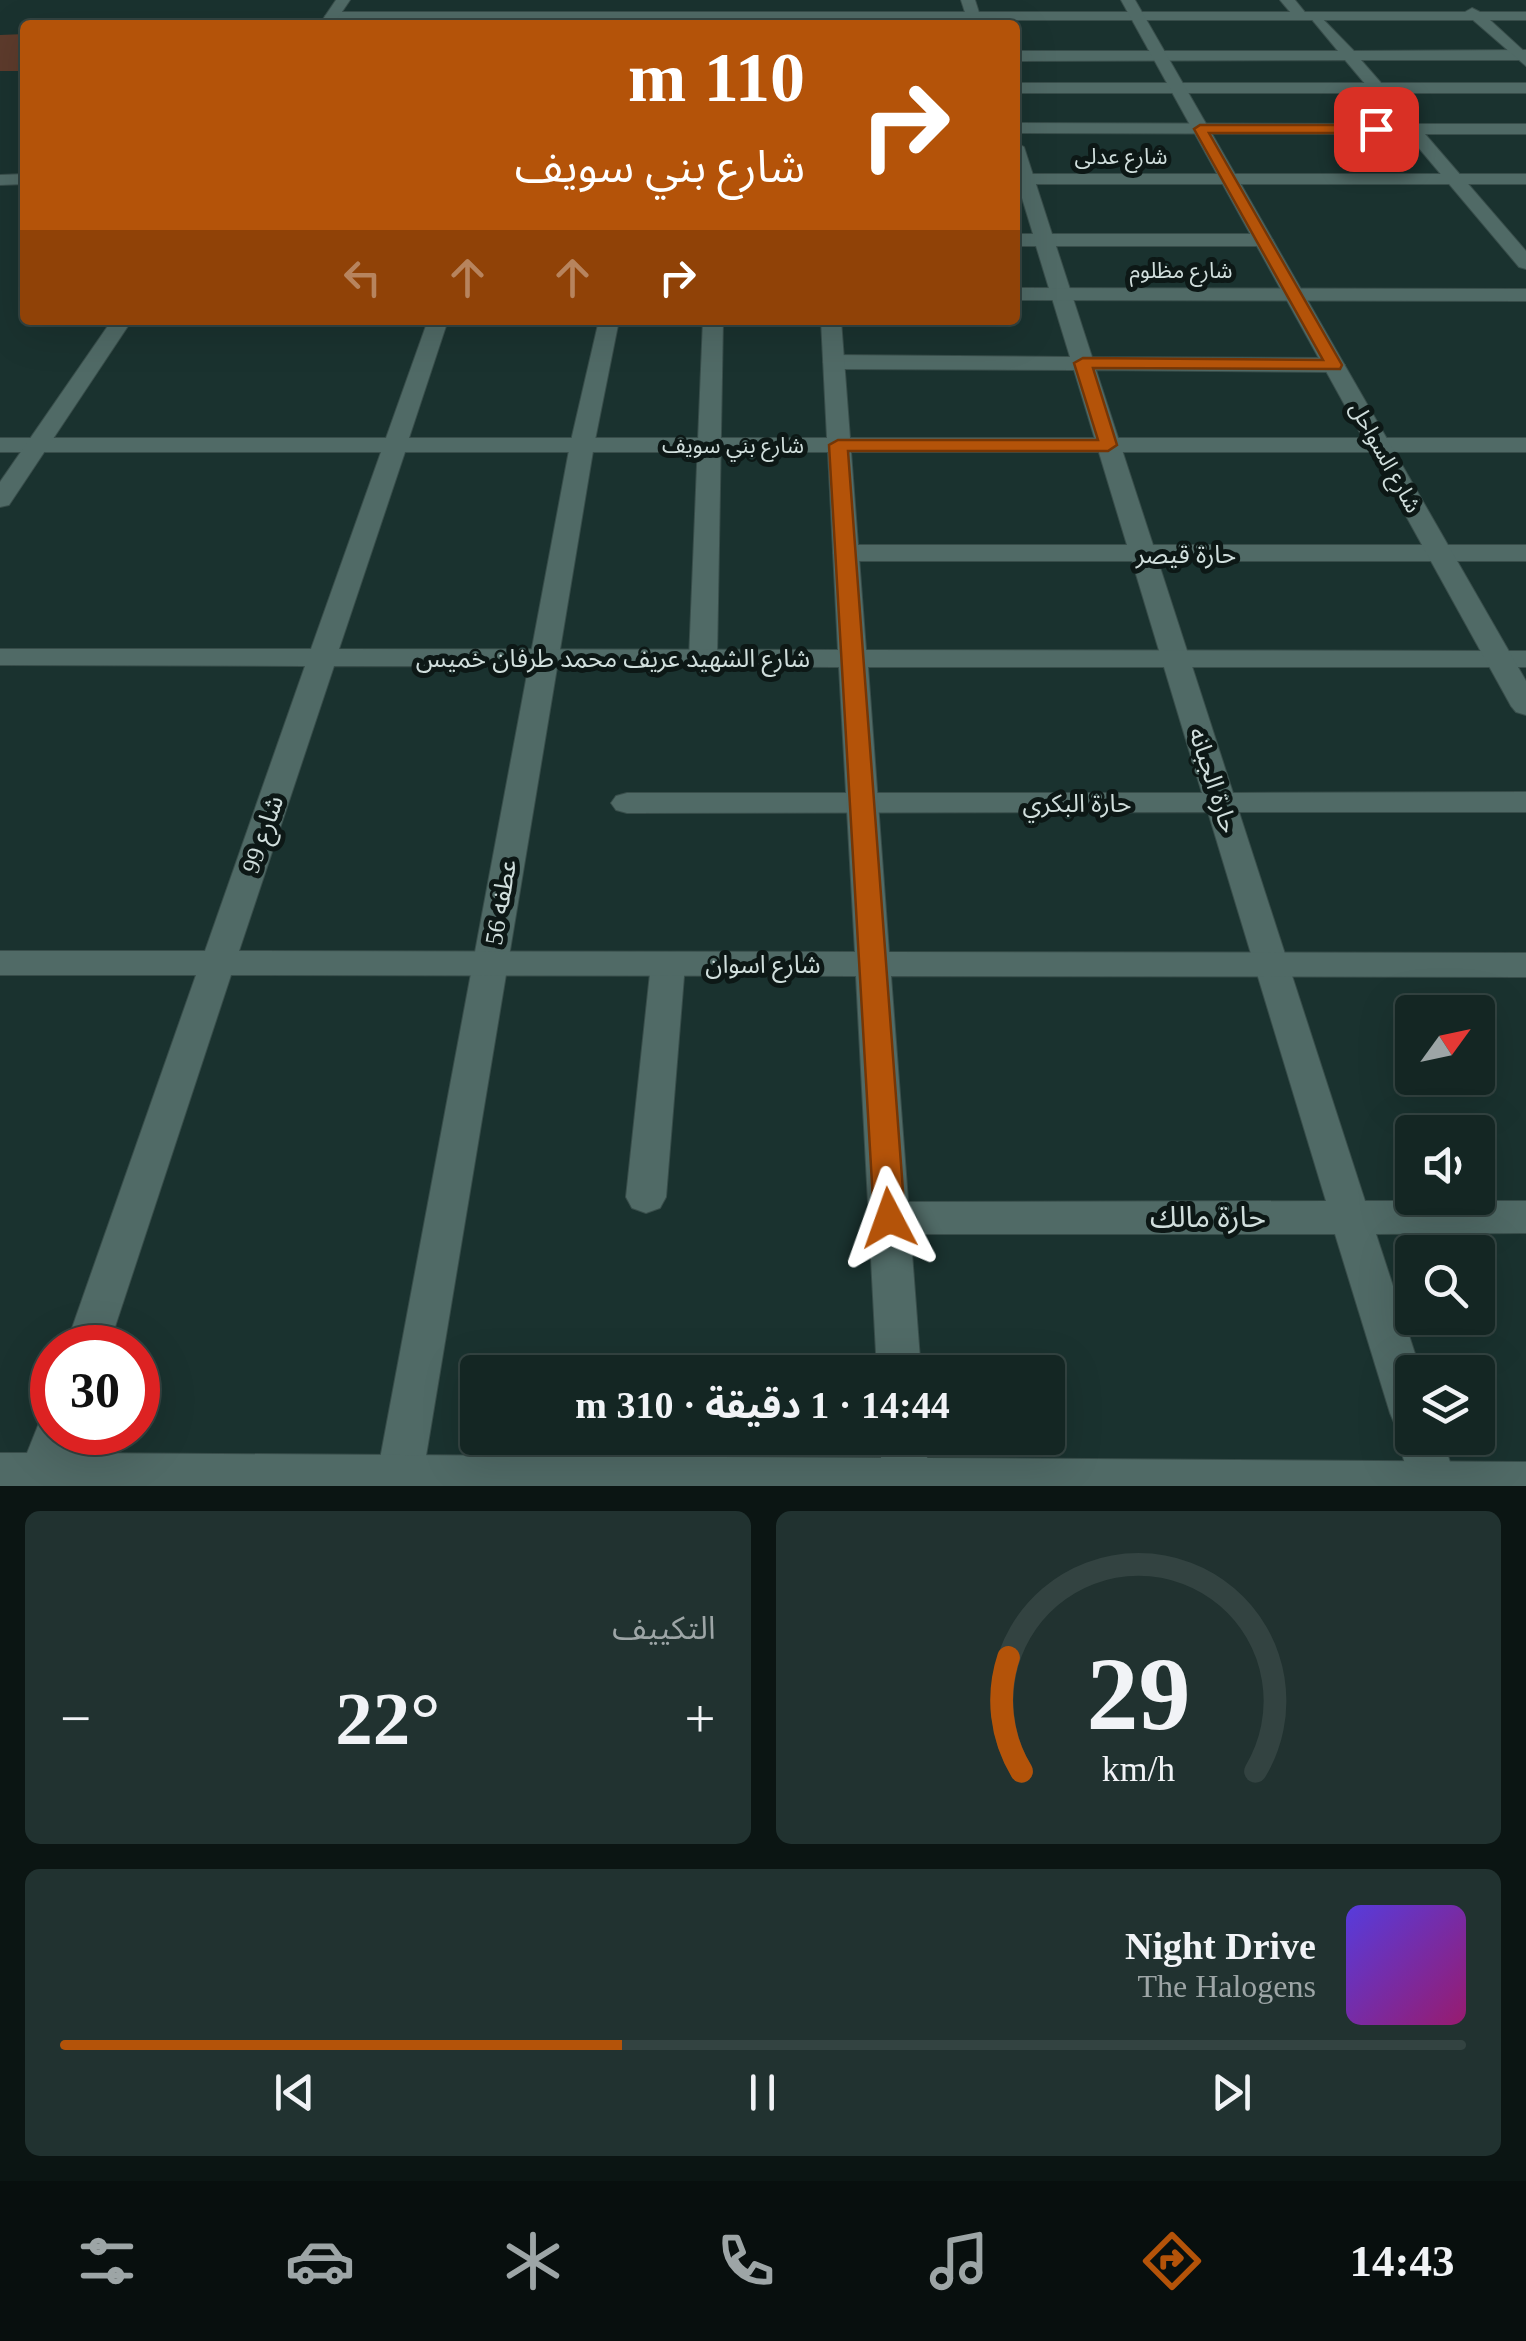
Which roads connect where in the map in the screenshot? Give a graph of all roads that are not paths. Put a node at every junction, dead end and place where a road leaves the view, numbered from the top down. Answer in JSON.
{"nodes":[{"id":1,"x":343,"y":0,"type":"edge"},
{"id":2,"x":968,"y":0,"type":"edge"},
{"id":3,"x":1287,"y":0,"type":"edge"},
{"id":4,"x":1459,"y":0,"type":"edge"},
{"id":5,"x":1133,"y":8,"type":"edge"},
{"id":6,"x":544,"y":13,"type":"edge"},
{"id":7,"x":811,"y":14,"type":"edge"},
{"id":8,"x":1308,"y":16,"type":"junction"},
{"id":9,"x":1477,"y":16,"type":"junction"},
{"id":10,"x":1526,"y":16,"type":"edge"},
{"id":11,"x":330,"y":20,"type":"edge"},
{"id":12,"x":658,"y":20,"type":"edge"},
{"id":13,"x":719,"y":20,"type":"edge"},
{"id":14,"x":975,"y":20,"type":"edge"},
{"id":15,"x":1349,"y":55,"type":"junction"},
{"id":16,"x":1020,"y":56,"type":"edge"},
{"id":17,"x":1160,"y":56,"type":"junction"},
{"id":18,"x":1524,"y":57,"type":"edge"},
{"id":19,"x":1020,"y":88,"type":"edge"},
{"id":20,"x":1178,"y":88,"type":"junction"},
{"id":21,"x":1377,"y":88,"type":"junction"},
{"id":22,"x":1526,"y":88,"type":"edge"},
{"id":23,"x":1020,"y":128,"type":"edge"},
{"id":24,"x":1200,"y":129,"type":"junction"},
{"id":25,"x":1411,"y":129,"type":"junction"},
{"id":26,"x":1526,"y":129,"type":"edge"},
{"id":27,"x":1020,"y":179,"type":"edge"},
{"id":28,"x":1229,"y":179,"type":"junction"},
{"id":29,"x":1454,"y":179,"type":"junction"},
{"id":30,"x":1526,"y":179,"type":"edge"},
{"id":31,"x":1505,"y":238,"type":"junction"},
{"id":32,"x":1526,"y":238,"type":"edge"},
{"id":33,"x":1030,"y":240,"type":"edge"},
{"id":34,"x":1264,"y":240,"type":"junction"},
{"id":35,"x":1526,"y":263,"type":"edge"},
{"id":36,"x":1020,"y":294,"type":"edge"},
{"id":37,"x":1061,"y":294,"type":"junction"},
{"id":38,"x":1294,"y":294,"type":"junction"},
{"id":39,"x":1526,"y":294,"type":"edge"},
{"id":40,"x":118,"y":325,"type":"edge"},
{"id":41,"x":436,"y":325,"type":"edge"},
{"id":42,"x":608,"y":325,"type":"edge"},
{"id":43,"x":712,"y":325,"type":"edge"},
{"id":44,"x":831,"y":325,"type":"edge"},
{"id":45,"x":834,"y":362,"type":"junction"},
{"id":46,"x":1083,"y":363,"type":"junction"},
{"id":47,"x":1334,"y":365,"type":"junction"},
{"id":48,"x":0,"y":444,"type":"edge"},
{"id":49,"x":35,"y":444,"type":"junction"},
{"id":50,"x":396,"y":445,"type":"junction"},
{"id":51,"x":582,"y":445,"type":"junction"},
{"id":52,"x":709,"y":445,"type":"junction"},
{"id":53,"x":838,"y":445,"type":"junction"},
{"id":54,"x":1108,"y":445,"type":"junction"},
{"id":55,"x":1379,"y":445,"type":"junction"},
{"id":56,"x":1526,"y":445,"type":"edge"},
{"id":57,"x":0,"y":500,"type":"edge"},
{"id":58,"x":846,"y":553,"type":"junction"},
{"id":59,"x":1142,"y":554,"type":"junction"},
{"id":60,"x":1440,"y":554,"type":"junction"},
{"id":61,"x":1526,"y":554,"type":"edge"},
{"id":62,"x":0,"y":657,"type":"edge"},
{"id":63,"x":322,"y":658,"type":"junction"},
{"id":64,"x":544,"y":658,"type":"junction"},
{"id":65,"x":703,"y":658,"type":"junction"},
{"id":66,"x":1176,"y":658,"type":"junction"},
{"id":67,"x":852,"y":659,"type":"junction"},
{"id":68,"x":1513,"y":659,"type":"edge"},
{"id":69,"x":1526,"y":706,"type":"edge"},
{"id":70,"x":1526,"y":802,"type":"edge"},
{"id":71,"x":627,"y":803,"type":"dead end"},
{"id":72,"x":862,"y":803,"type":"junction"},
{"id":73,"x":1222,"y":803,"type":"junction"},
{"id":74,"x":0,"y":963,"type":"edge"},
{"id":75,"x":217,"y":964,"type":"junction"},
{"id":76,"x":490,"y":964,"type":"junction"},
{"id":77,"x":668,"y":964,"type":"junction"},
{"id":78,"x":872,"y":964,"type":"junction"},
{"id":79,"x":1272,"y":965,"type":"junction"},
{"id":80,"x":1526,"y":966,"type":"edge"},
{"id":81,"x":646,"y":1196,"type":"dead end"},
{"id":82,"x":1351,"y":1217,"type":"junction"},
{"id":83,"x":889,"y":1218,"type":"junction"},
{"id":84,"x":1526,"y":1218,"type":"edge"},
{"id":85,"x":94,"y":1325,"type":"edge"},
{"id":86,"x":898,"y":1355,"type":"edge"},
{"id":87,"x":1395,"y":1359,"type":"edge"},
{"id":88,"x":1425,"y":1455,"type":"edge"},
{"id":89,"x":34,"y":1467,"type":"edge"},
{"id":90,"x":905,"y":1467,"type":"edge"},
{"id":91,"x":398,"y":1481,"type":"edge"},
{"id":92,"x":632,"y":1482,"type":"edge"},
{"id":93,"x":1526,"y":1482,"type":"edge"},
{"id":94,"x":1434,"y":1484,"type":"edge"}],
"edges":[{"from":1,"to":11,"type":"street"},
{"from":2,"to":14,"type":"street"},
{"from":3,"to":8,"type":"street"},
{"from":4,"to":9,"type":"street"},
{"from":5,"to":8,"type":"street"},
{"from":5,"to":14,"type":"street"},
{"from":5,"to":17,"type":"street","name":"شارع السواحل"},
{"from":6,"to":11,"type":"street"},
{"from":6,"to":12,"type":"street"},
{"from":7,"to":13,"type":"street"},
{"from":7,"to":14,"type":"street"},
{"from":8,"to":9,"type":"street"},
{"from":8,"to":15,"type":"street"},
{"from":9,"to":10,"type":"street"},
{"from":9,"to":18,"type":"street"},
{"from":12,"to":13,"type":"street"},
{"from":15,"to":17,"type":"street"},
{"from":15,"to":18,"type":"street"},
{"from":15,"to":21,"type":"street"},
{"from":16,"to":17,"type":"street"},
{"from":17,"to":20,"type":"street","name":"شارع السواحل"},
{"from":19,"to":20,"type":"street"},
{"from":20,"to":21,"type":"street"},
{"from":20,"to":24,"type":"street","name":"شارع السواحل"},
{"from":21,"to":22,"type":"street"},
{"from":21,"to":25,"type":"street"},
{"from":23,"to":24,"type":"street"},
{"from":24,"to":25,"type":"street"},
{"from":24,"to":28,"type":"street","name":"شارع السواحل"},
{"from":25,"to":26,"type":"street"},
{"from":25,"to":29,"type":"street"},
{"from":27,"to":28,"type":"street","name":"شارع عدلى"},
{"from":27,"to":33,"type":"street","name":"حارة الجبانه"},
{"from":28,"to":29,"type":"street","name":"شارع عدلى"},
{"from":28,"to":34,"type":"street","name":"شارع السواحل"},
{"from":29,"to":30,"type":"street","name":"شارع عدلى"},
{"from":29,"to":31,"type":"street"},
{"from":31,"to":32,"type":"street"},
{"from":31,"to":35,"type":"street"},
{"from":33,"to":34,"type":"street"},
{"from":33,"to":37,"type":"street","name":"حارة الجبانه"},
{"from":34,"to":38,"type":"street","name":"شارع السواحل"},
{"from":36,"to":37,"type":"street","name":"شارع مظلوم"},
{"from":37,"to":38,"type":"street","name":"شارع مظلوم"},
{"from":37,"to":46,"type":"street","name":"حارة الجبانه"},
{"from":38,"to":39,"type":"street","name":"شارع مظلوم"},
{"from":38,"to":47,"type":"street","name":"شارع السواحل"},
{"from":40,"to":49,"type":"street"},
{"from":41,"to":50,"type":"street","name":"شارع 99"},
{"from":42,"to":51,"type":"street","name":"عطفه 56"},
{"from":43,"to":52,"type":"street"},
{"from":44,"to":45,"type":"street"},
{"from":45,"to":46,"type":"street"},
{"from":45,"to":53,"type":"street"},
{"from":46,"to":47,"type":"street"},
{"from":46,"to":54,"type":"street","name":"حارة الجبانه"},
{"from":47,"to":55,"type":"street","name":"شارع السواحل"},
{"from":48,"to":49,"type":"street","name":"شارع بني سويف"},
{"from":49,"to":50,"type":"street","name":"شارع بني سويف"},
{"from":49,"to":57,"type":"street"},
{"from":50,"to":51,"type":"street","name":"شارع بني سويف"},
{"from":50,"to":63,"type":"street","name":"شارع 99"},
{"from":51,"to":52,"type":"street","name":"شارع بني سويف"},
{"from":51,"to":64,"type":"street","name":"عطفه 56"},
{"from":52,"to":53,"type":"street","name":"شارع بني سويف"},
{"from":52,"to":65,"type":"street"},
{"from":53,"to":54,"type":"street","name":"شارع بني سويف"},
{"from":53,"to":58,"type":"street"},
{"from":54,"to":55,"type":"street","name":"شارع بني سويف"},
{"from":54,"to":59,"type":"street","name":"حارة الجبانه"},
{"from":55,"to":56,"type":"street","name":"شارع بني سويف"},
{"from":55,"to":60,"type":"street","name":"شارع السواحل"},
{"from":58,"to":59,"type":"street","name":"حارة قيصر"},
{"from":58,"to":67,"type":"street"},
{"from":59,"to":60,"type":"street","name":"حارة قيصر"},
{"from":59,"to":66,"type":"street","name":"حارة الجبانه"},
{"from":60,"to":61,"type":"street","name":"حارة قيصر"},
{"from":60,"to":68,"type":"street","name":"شارع السواحل"},
{"from":62,"to":63,"type":"street","name":"شارع الشهيد عريف محمد طرفان خميس"},
{"from":63,"to":64,"type":"street","name":"شارع الشهيد عريف محمد طرفان خميس"},
{"from":63,"to":75,"type":"street","name":"شارع 99"},
{"from":64,"to":65,"type":"street","name":"شارع الشهيد عريف محمد طرفان خميس"},
{"from":64,"to":76,"type":"street","name":"عطفه 56"},
{"from":65,"to":67,"type":"street","name":"شارع الشهيد عريف محمد طرفان خميس"},
{"from":66,"to":67,"type":"street","name":"شارع الشهيد عريف محمد طرفان خميس"},
{"from":66,"to":68,"type":"street","name":"شارع الشهيد عريف محمد طرفان خميس"},
{"from":66,"to":73,"type":"street","name":"حارة الجبانه"},
{"from":67,"to":72,"type":"street"},
{"from":68,"to":69,"type":"street","name":"شارع السواحل"},
{"from":70,"to":73,"type":"street","name":"حارة البكري"},
{"from":71,"to":72,"type":"street","name":"حارة البكري"},
{"from":72,"to":73,"type":"street","name":"حارة البكري"},
{"from":72,"to":78,"type":"street"},
{"from":73,"to":79,"type":"street","name":"حارة الجبانه"},
{"from":74,"to":75,"type":"street","name":"شارع اسوان"},
{"from":75,"to":76,"type":"street","name":"شارع اسوان"},
{"from":75,"to":85,"type":"street","name":"شارع 99"},
{"from":76,"to":77,"type":"street","name":"شارع اسوان"},
{"from":76,"to":91,"type":"street","name":"عطفه 56"},
{"from":77,"to":78,"type":"street","name":"شارع اسوان"},
{"from":77,"to":81,"type":"street"},
{"from":78,"to":79,"type":"street","name":"شارع اسوان"},
{"from":78,"to":83,"type":"street"},
{"from":79,"to":80,"type":"street","name":"شارع اسوان"},
{"from":79,"to":82,"type":"street","name":"حارة الجبانه"},
{"from":82,"to":83,"type":"street","name":"حارة مالك"},
{"from":82,"to":84,"type":"street","name":"حارة مالك"},
{"from":82,"to":87,"type":"street","name":"حارة الجبانه"},
{"from":83,"to":86,"type":"street"},
{"from":88,"to":94,"type":"street"},
{"from":89,"to":91,"type":"street"},
{"from":90,"to":92,"type":"street"},
{"from":90,"to":94,"type":"street"},
{"from":91,"to":92,"type":"street"},
{"from":93,"to":94,"type":"street"}]}
